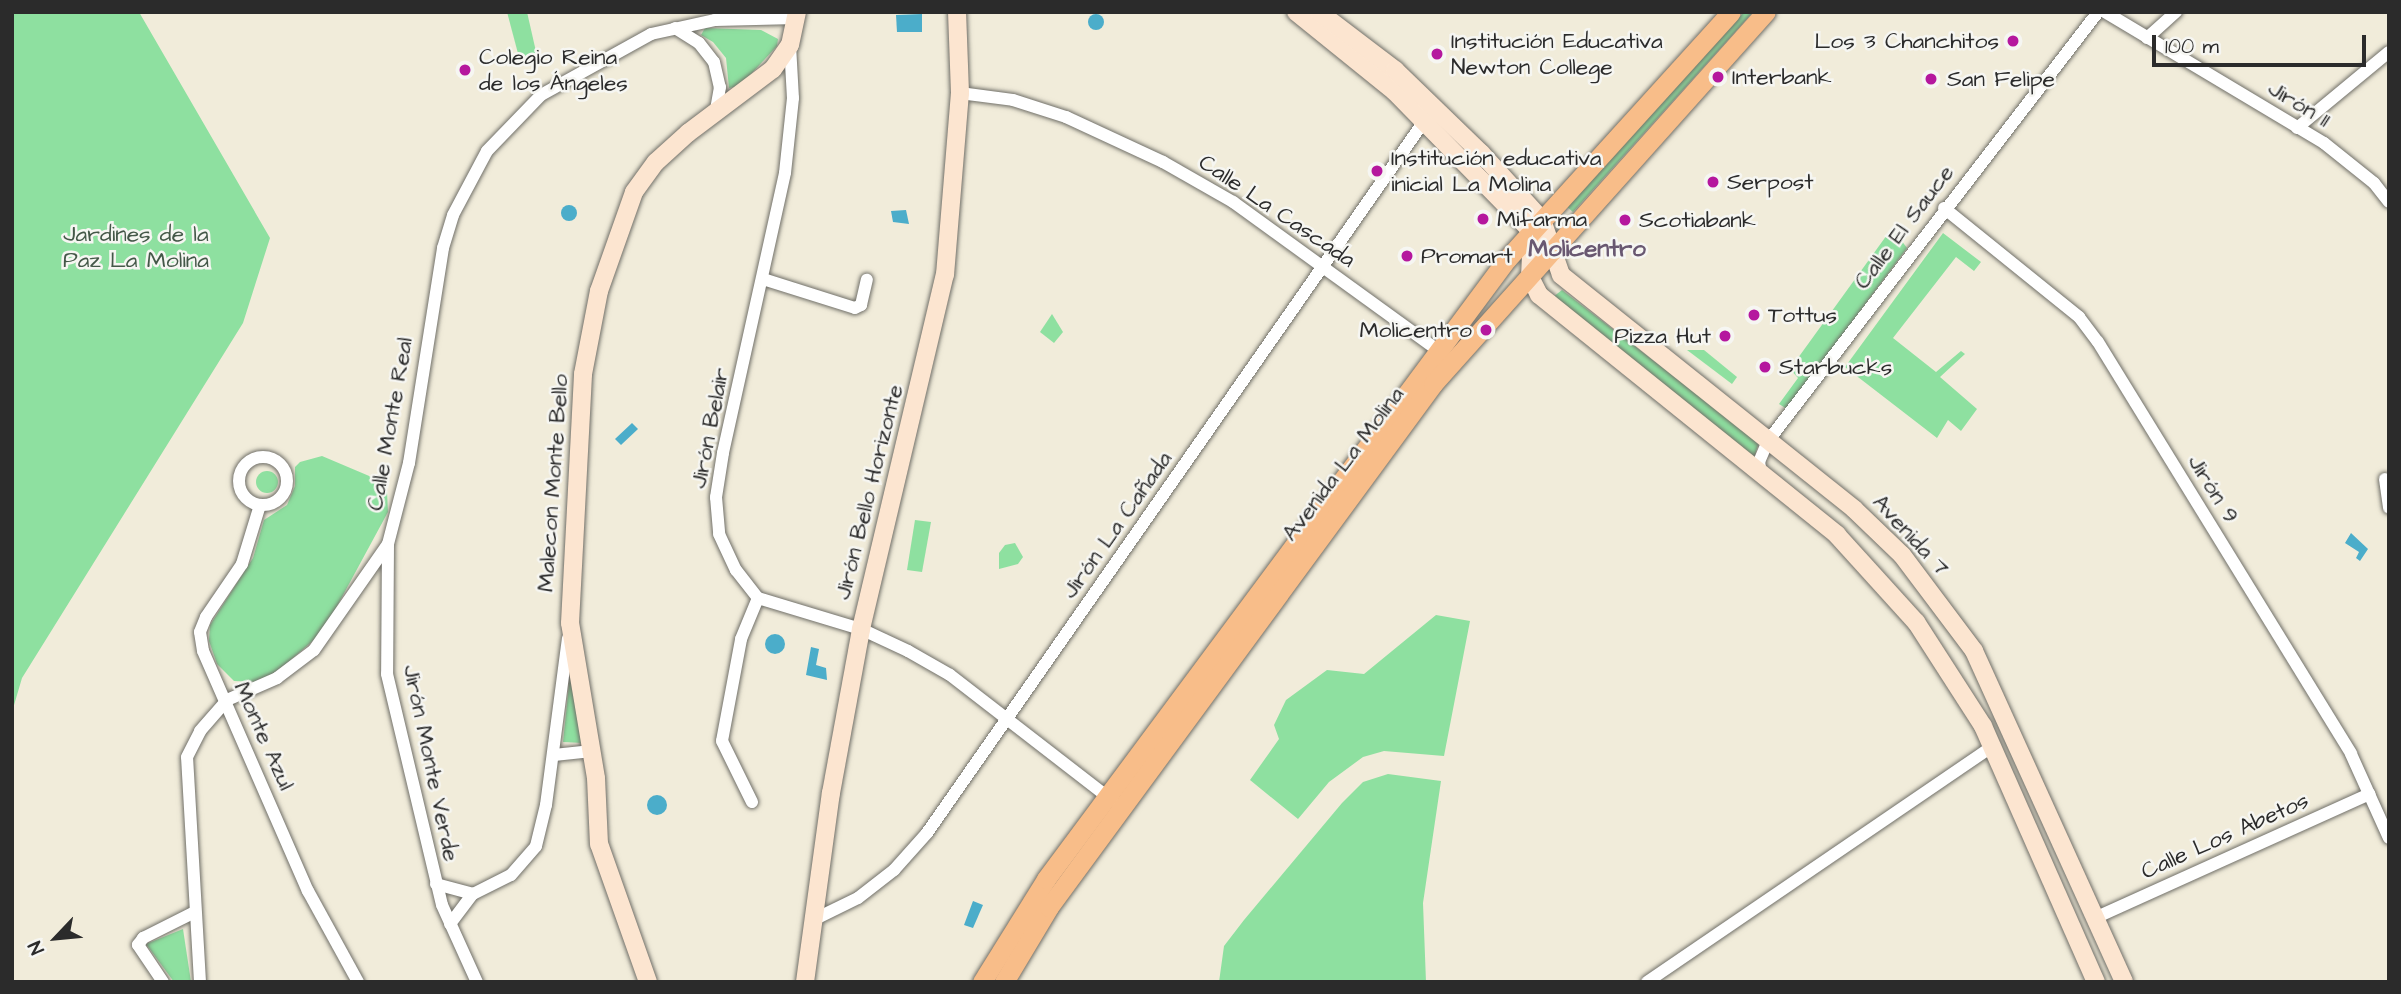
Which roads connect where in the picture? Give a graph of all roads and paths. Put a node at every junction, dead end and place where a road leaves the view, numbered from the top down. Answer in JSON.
{"nodes":[{"id":1,"x":957,"y":12,"type":"edge"},
{"id":2,"x":1296,"y":12,"type":"edge"},
{"id":3,"x":1319,"y":12,"type":"edge"},
{"id":4,"x":1731,"y":12,"type":"edge"},
{"id":5,"x":1766,"y":12,"type":"edge"},
{"id":6,"x":2098,"y":12,"type":"edge"},
{"id":7,"x":2105,"y":12,"type":"edge"},
{"id":8,"x":2176,"y":12,"type":"edge"},
{"id":9,"x":796,"y":15,"type":"edge"},
{"id":10,"x":675,"y":28,"type":"junction"},
{"id":11,"x":2147,"y":38,"type":"junction"},
{"id":12,"x":790,"y":45,"type":"junction"},
{"id":13,"x":2389,"y":52,"type":"edge"},
{"id":14,"x":960,"y":93,"type":"junction"},
{"id":15,"x":715,"y":114,"type":"junction"},
{"id":16,"x":1425,"y":120,"type":"junction"},
{"id":17,"x":2297,"y":128,"type":"junction"},
{"id":18,"x":2389,"y":202,"type":"edge"},
{"id":19,"x":1944,"y":208,"type":"junction"},
{"id":20,"x":1537,"y":226,"type":"junction"},
{"id":21,"x":1550,"y":251,"type":"junction"},
{"id":22,"x":1324,"y":268,"type":"junction"},
{"id":23,"x":1530,"y":277,"type":"junction"},
{"id":24,"x":762,"y":279,"type":"junction"},
{"id":25,"x":867,"y":280,"type":"dead end"},
{"id":26,"x":1446,"y":357,"type":"junction"},
{"id":27,"x":1768,"y":441,"type":"junction"},
{"id":28,"x":1761,"y":474,"type":"junction"},
{"id":29,"x":2385,"y":479,"type":"dead end"},
{"id":30,"x":260,"y":505,"type":"dead end"},
{"id":31,"x":2389,"y":508,"type":"edge"},
{"id":32,"x":388,"y":544,"type":"junction"},
{"id":33,"x":758,"y":598,"type":"junction"},
{"id":34,"x":570,"y":624,"type":"junction"},
{"id":35,"x":861,"y":629,"type":"junction"},
{"id":36,"x":227,"y":700,"type":"junction"},
{"id":37,"x":1007,"y":718,"type":"junction"},
{"id":38,"x":1992,"y":747,"type":"junction"},
{"id":39,"x":592,"y":751,"type":"junction"},
{"id":40,"x":554,"y":755,"type":"junction"},
{"id":41,"x":2035,"y":778,"type":"junction"},
{"id":42,"x":2011,"y":788,"type":"junction"},
{"id":43,"x":2371,"y":794,"type":"junction"},
{"id":44,"x":752,"y":802,"type":"dead end"},
{"id":45,"x":1115,"y":802,"type":"junction"},
{"id":46,"x":2389,"y":838,"type":"edge"},
{"id":47,"x":436,"y":884,"type":"junction"},
{"id":48,"x":473,"y":894,"type":"junction"},
{"id":49,"x":193,"y":913,"type":"junction"},
{"id":50,"x":2097,"y":917,"type":"junction"},
{"id":51,"x":811,"y":922,"type":"junction"},
{"id":52,"x":450,"y":925,"type":"junction"},
{"id":53,"x":163,"y":982,"type":"edge"},
{"id":54,"x":200,"y":982,"type":"edge"},
{"id":55,"x":358,"y":982,"type":"edge"},
{"id":56,"x":477,"y":982,"type":"edge"},
{"id":57,"x":648,"y":982,"type":"edge"},
{"id":58,"x":805,"y":982,"type":"edge"},
{"id":59,"x":982,"y":982,"type":"edge"},
{"id":60,"x":1004,"y":982,"type":"edge"},
{"id":61,"x":1647,"y":982,"type":"edge"},
{"id":62,"x":2096,"y":982,"type":"edge"},
{"id":63,"x":2124,"y":982,"type":"edge"}],
"edges":[{"from":1,"to":14,"type":"street","name":"Jirón Bello Horizonte"},
{"from":2,"to":16,"type":"street"},
{"from":3,"to":20,"type":"street"},
{"from":4,"to":20,"type":"main road","name":"Avenida La Molina"},
{"from":5,"to":21,"type":"main road","name":"Avenida La Molina"},
{"from":6,"to":19,"type":"street","name":"Calle El Sauce"},
{"from":7,"to":11,"type":"street","name":"Jirón 11"},
{"from":8,"to":11,"type":"street"},
{"from":9,"to":10,"type":"street","name":"Calle Monte Real"},
{"from":9,"to":12,"type":"street","name":"Malecon Monte Bello"},
{"from":10,"to":15,"type":"street"},
{"from":10,"to":32,"type":"street","name":"Calle Monte Real"},
{"from":11,"to":17,"type":"street","name":"Jirón 11"},
{"from":12,"to":15,"type":"street","name":"Malecon Monte Bello"},
{"from":12,"to":24,"type":"street","name":"Jirón Belair"},
{"from":13,"to":17,"type":"street"},
{"from":14,"to":22,"type":"street","name":"Calle La Cascada"},
{"from":14,"to":35,"type":"street","name":"Jirón Bello Horizonte"},
{"from":15,"to":34,"type":"street","name":"Malecon Monte Bello"},
{"from":16,"to":20,"type":"street"},
{"from":16,"to":22,"type":"street","name":"Jirón La Cañada"},
{"from":17,"to":18,"type":"street","name":"Jirón 11"},
{"from":19,"to":27,"type":"street","name":"Calle El Sauce"},
{"from":19,"to":43,"type":"street","name":"Jirón 9"},
{"from":20,"to":21,"type":"street","name":"Avenida 7"},
{"from":20,"to":23,"type":"street"},
{"from":20,"to":26,"type":"main road","name":"Avenida La Molina"},
{"from":21,"to":23,"type":"main road","name":"Avenida La Molina"},
{"from":21,"to":27,"type":"street","name":"Avenida 7"},
{"from":22,"to":26,"type":"street","name":"Calle La Cascada"},
{"from":22,"to":37,"type":"street","name":"Jirón La Cañada"},
{"from":23,"to":26,"type":"main road","name":"Avenida La Molina"},
{"from":23,"to":28,"type":"street"},
{"from":24,"to":25,"type":"street"},
{"from":24,"to":33,"type":"street","name":"Jirón Belair"},
{"from":26,"to":45,"type":"main road","name":"Avenida La Molina"},
{"from":27,"to":28,"type":"street","name":"Calle El Sauce"},
{"from":27,"to":41,"type":"street","name":"Avenida 7"},
{"from":28,"to":38,"type":"street"},
{"from":29,"to":31,"type":"street"},
{"from":30,"to":36,"type":"street","name":"Monte Azul"},
{"from":32,"to":36,"type":"street","name":"Calle Monte Real"},
{"from":32,"to":47,"type":"street","name":"Jirón Monte Verde"},
{"from":33,"to":35,"type":"street"},
{"from":33,"to":44,"type":"street"},
{"from":34,"to":39,"type":"street","name":"Malecon Monte Bello"},
{"from":34,"to":40,"type":"street"},
{"from":35,"to":37,"type":"street"},
{"from":35,"to":51,"type":"street","name":"Jirón Bello Horizonte"},
{"from":36,"to":49,"type":"street","name":"Calle Monte Real"},
{"from":36,"to":55,"type":"street","name":"Monte Azul"},
{"from":37,"to":45,"type":"street"},
{"from":37,"to":51,"type":"street","name":"Jirón La Cañada"},
{"from":38,"to":42,"type":"street"},
{"from":38,"to":61,"type":"street"},
{"from":39,"to":40,"type":"street"},
{"from":39,"to":57,"type":"street","name":"Malecon Monte Bello"},
{"from":40,"to":48,"type":"street"},
{"from":41,"to":42,"type":"street"},
{"from":41,"to":50,"type":"street","name":"Avenida 7"},
{"from":42,"to":62,"type":"street"},
{"from":43,"to":46,"type":"street","name":"Jirón 9"},
{"from":43,"to":50,"type":"street","name":"Calle Los Abetos"},
{"from":45,"to":59,"type":"main road","name":"Avenida La Molina"},
{"from":45,"to":60,"type":"main road","name":"Avenida La Molina"},
{"from":47,"to":48,"type":"street"},
{"from":47,"to":52,"type":"street","name":"Jirón Monte Verde"},
{"from":48,"to":52,"type":"street"},
{"from":49,"to":53,"type":"street"},
{"from":49,"to":54,"type":"street","name":"Calle Monte Real"},
{"from":50,"to":63,"type":"street","name":"Avenida 7"},
{"from":51,"to":58,"type":"street","name":"Jirón Bello Horizonte"},
{"from":52,"to":56,"type":"street","name":"Jirón Monte Verde"}]}
